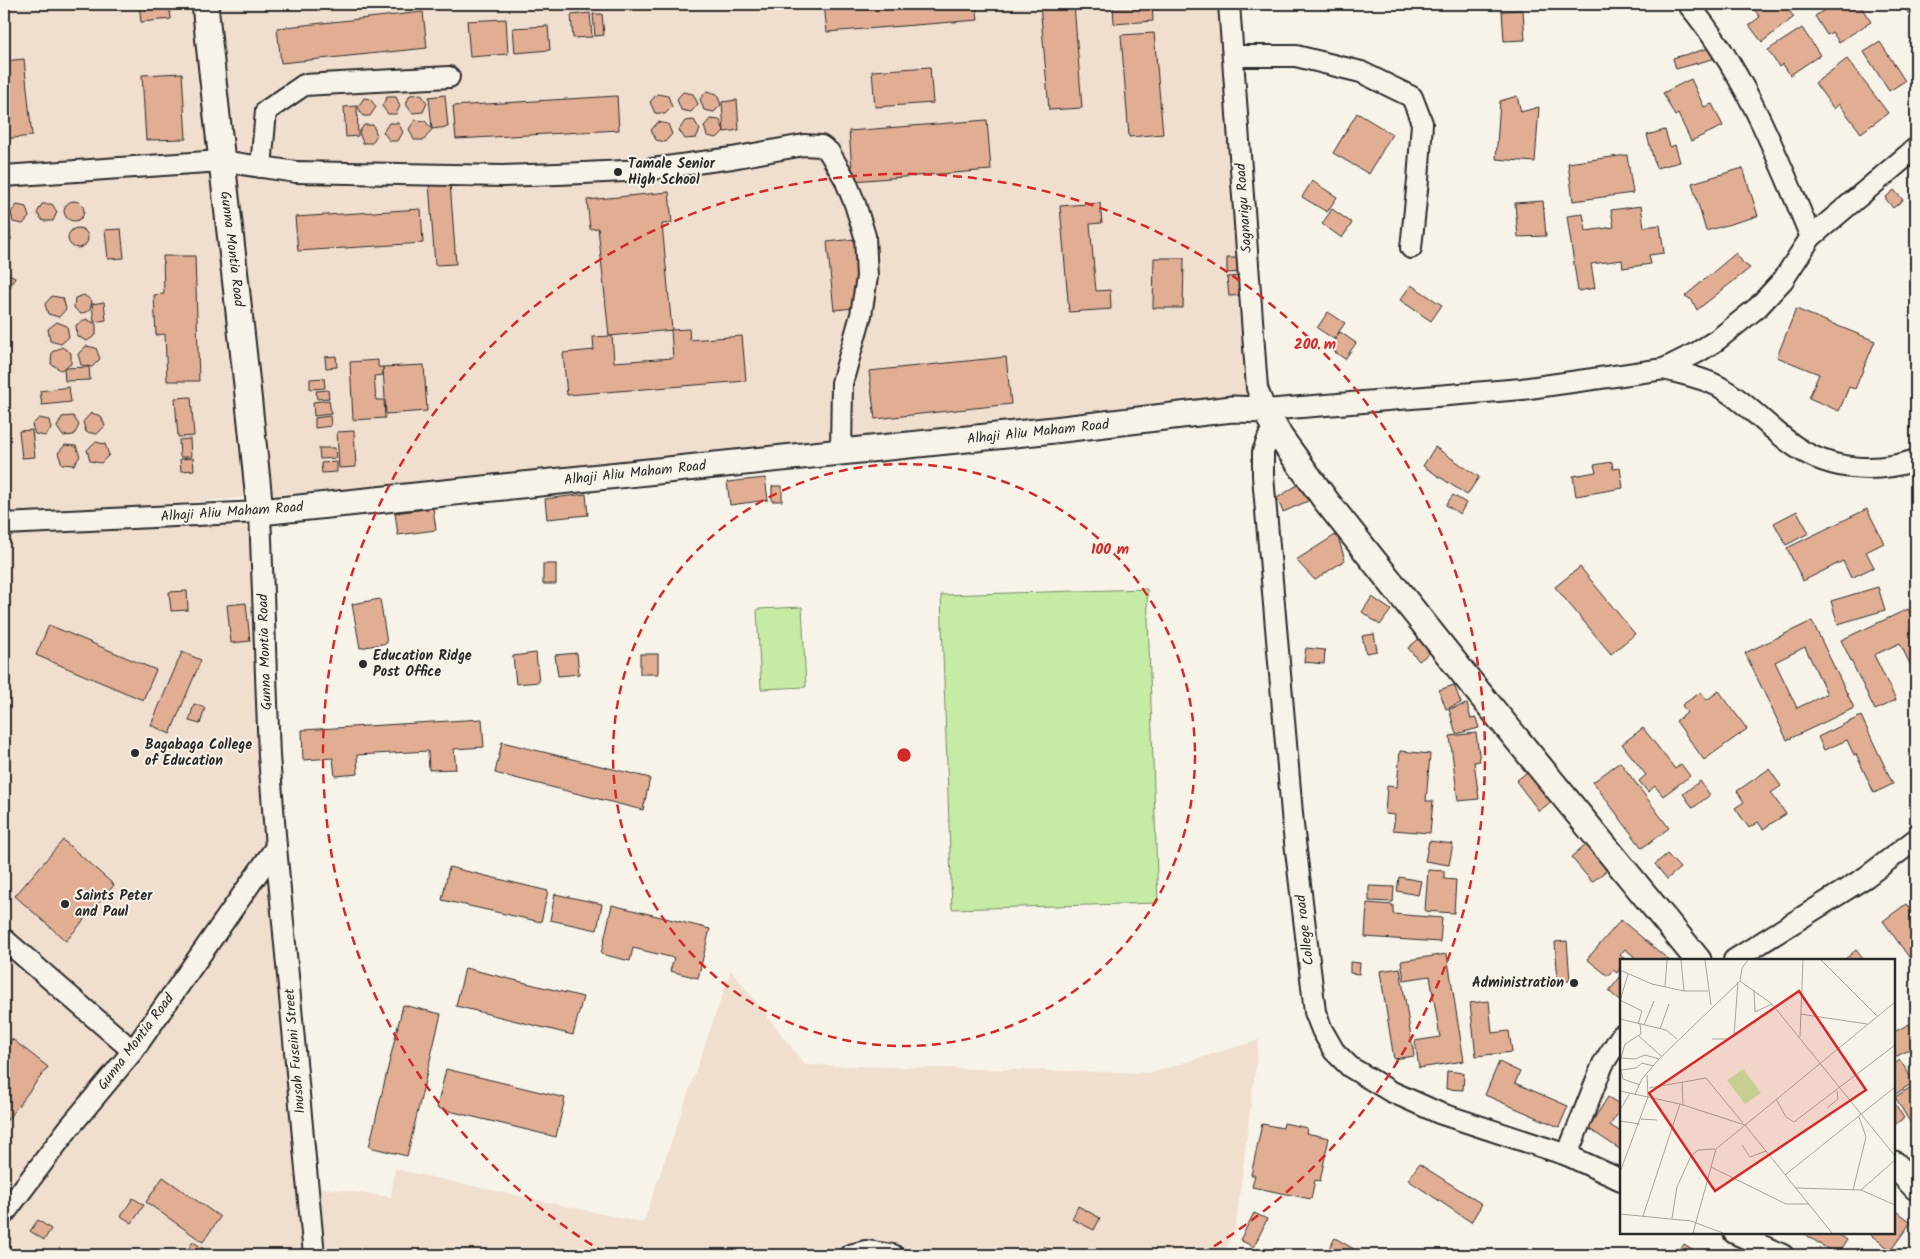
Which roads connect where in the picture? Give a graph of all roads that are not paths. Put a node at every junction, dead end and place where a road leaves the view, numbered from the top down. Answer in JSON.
{"nodes":[{"id":1,"x":205,"y":4,"type":"edge"},
{"id":2,"x":1229,"y":4,"type":"edge"},
{"id":3,"x":1688,"y":4,"type":"edge"},
{"id":4,"x":1233,"y":56,"type":"junction"},
{"id":5,"x":449,"y":77,"type":"dead end"},
{"id":6,"x":1916,"y":148,"type":"edge"},
{"id":7,"x":221,"y":161,"type":"junction"},
{"id":8,"x":261,"y":166,"type":"junction"},
{"id":9,"x":4,"y":176,"type":"edge"},
{"id":10,"x":1811,"y":237,"type":"junction"},
{"id":11,"x":1411,"y":248,"type":"dead end"},
{"id":12,"x":1664,"y":369,"type":"junction"},
{"id":13,"x":1269,"y":418,"type":"junction"},
{"id":14,"x":841,"y":452,"type":"junction"},
{"id":15,"x":1916,"y":460,"type":"edge"},
{"id":16,"x":260,"y":512,"type":"junction"},
{"id":17,"x":4,"y":524,"type":"edge"},
{"id":18,"x":1916,"y":839,"type":"edge"},
{"id":19,"x":276,"y":847,"type":"junction"},
{"id":20,"x":5,"y":941,"type":"edge"},
{"id":21,"x":1690,"y":957,"type":"edge"},
{"id":22,"x":1736,"y":959,"type":"edge"},
{"id":23,"x":1620,"y":1038,"type":"edge"},
{"id":24,"x":133,"y":1051,"type":"junction"},
{"id":25,"x":1567,"y":1155,"type":"junction"},
{"id":26,"x":1895,"y":1165,"type":"edge"},
{"id":27,"x":1620,"y":1180,"type":"edge"},
{"id":28,"x":1916,"y":1187,"type":"edge"},
{"id":29,"x":4,"y":1214,"type":"edge"},
{"id":30,"x":1736,"y":1234,"type":"edge"},
{"id":31,"x":314,"y":1255,"type":"edge"},
{"id":32,"x":850,"y":1255,"type":"edge"},
{"id":33,"x":893,"y":1255,"type":"edge"},
{"id":34,"x":1783,"y":1255,"type":"edge"}],
"edges":[{"from":1,"to":7,"type":"street","name":"Gunna Montia Road"},
{"from":2,"to":4,"type":"street","name":"Sagnarigu Road"},
{"from":3,"to":10,"type":"street"},
{"from":4,"to":11,"type":"street"},
{"from":4,"to":13,"type":"street","name":"Sagnarigu Road"},
{"from":5,"to":8,"type":"street"},
{"from":6,"to":10,"type":"street"},
{"from":7,"to":8,"type":"street"},
{"from":7,"to":9,"type":"street"},
{"from":7,"to":16,"type":"street","name":"Gunna Montia Road"},
{"from":8,"to":14,"type":"street"},
{"from":10,"to":12,"type":"street"},
{"from":12,"to":13,"type":"street"},
{"from":12,"to":15,"type":"street"},
{"from":13,"to":14,"type":"street","name":"Alhaji Aliu Maham Road"},
{"from":13,"to":21,"type":"street"},
{"from":13,"to":25,"type":"street","name":"College road"},
{"from":14,"to":16,"type":"street","name":"Alhaji Aliu Maham Road"},
{"from":16,"to":17,"type":"street","name":"Alhaji Aliu Maham Road"},
{"from":16,"to":19,"type":"street","name":"Gunna Montia Road"},
{"from":18,"to":22,"type":"street"},
{"from":19,"to":24,"type":"street","name":"Gunna Montia Road"},
{"from":19,"to":31,"type":"street","name":"Inusah Fuseini Street"},
{"from":20,"to":24,"type":"street"},
{"from":23,"to":25,"type":"street"},
{"from":24,"to":29,"type":"street","name":"Gunna Montia Road"},
{"from":25,"to":27,"type":"street","name":"College road"},
{"from":26,"to":28,"type":"street"},
{"from":30,"to":34,"type":"street"},
{"from":32,"to":33,"type":"street"}]}
